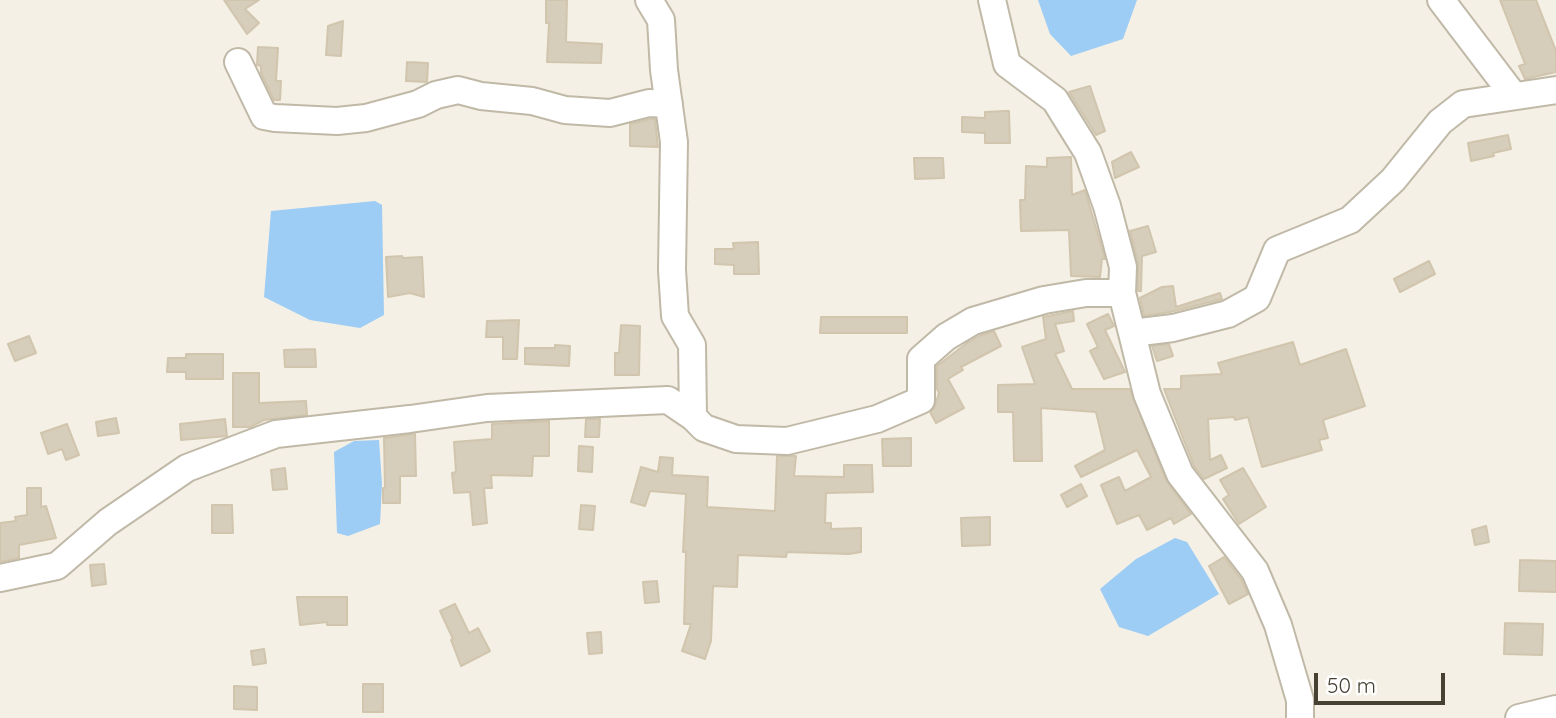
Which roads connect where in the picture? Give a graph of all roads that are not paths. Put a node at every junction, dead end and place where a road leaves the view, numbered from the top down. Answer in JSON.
{"nodes":[{"id":1,"x":649,"y":0,"type":"edge"},
{"id":2,"x":992,"y":0,"type":"edge"},
{"id":3,"x":1441,"y":0,"type":"edge"},
{"id":4,"x":238,"y":62,"type":"dead end"},
{"id":5,"x":1556,"y":90,"type":"edge"},
{"id":6,"x":1514,"y":96,"type":"junction"},
{"id":7,"x":669,"y":104,"type":"junction"},
{"id":8,"x":1122,"y":293,"type":"junction"},
{"id":9,"x":1132,"y":332,"type":"junction"},
{"id":10,"x":693,"y":417,"type":"junction"},
{"id":11,"x":0,"y":578,"type":"edge"},
{"id":12,"x":1556,"y":709,"type":"edge"},
{"id":13,"x":1300,"y":718,"type":"edge"},
{"id":14,"x":1519,"y":718,"type":"edge"}],
"edges":[{"from":1,"to":7,"type":"street"},
{"from":2,"to":8,"type":"street"},
{"from":3,"to":6,"type":"street"},
{"from":4,"to":7,"type":"street"},
{"from":5,"to":6,"type":"street"},
{"from":6,"to":9,"type":"street"},
{"from":7,"to":10,"type":"street"},
{"from":8,"to":9,"type":"street"},
{"from":8,"to":10,"type":"street"},
{"from":9,"to":13,"type":"street"},
{"from":10,"to":11,"type":"street"},
{"from":12,"to":14,"type":"street"}]}
